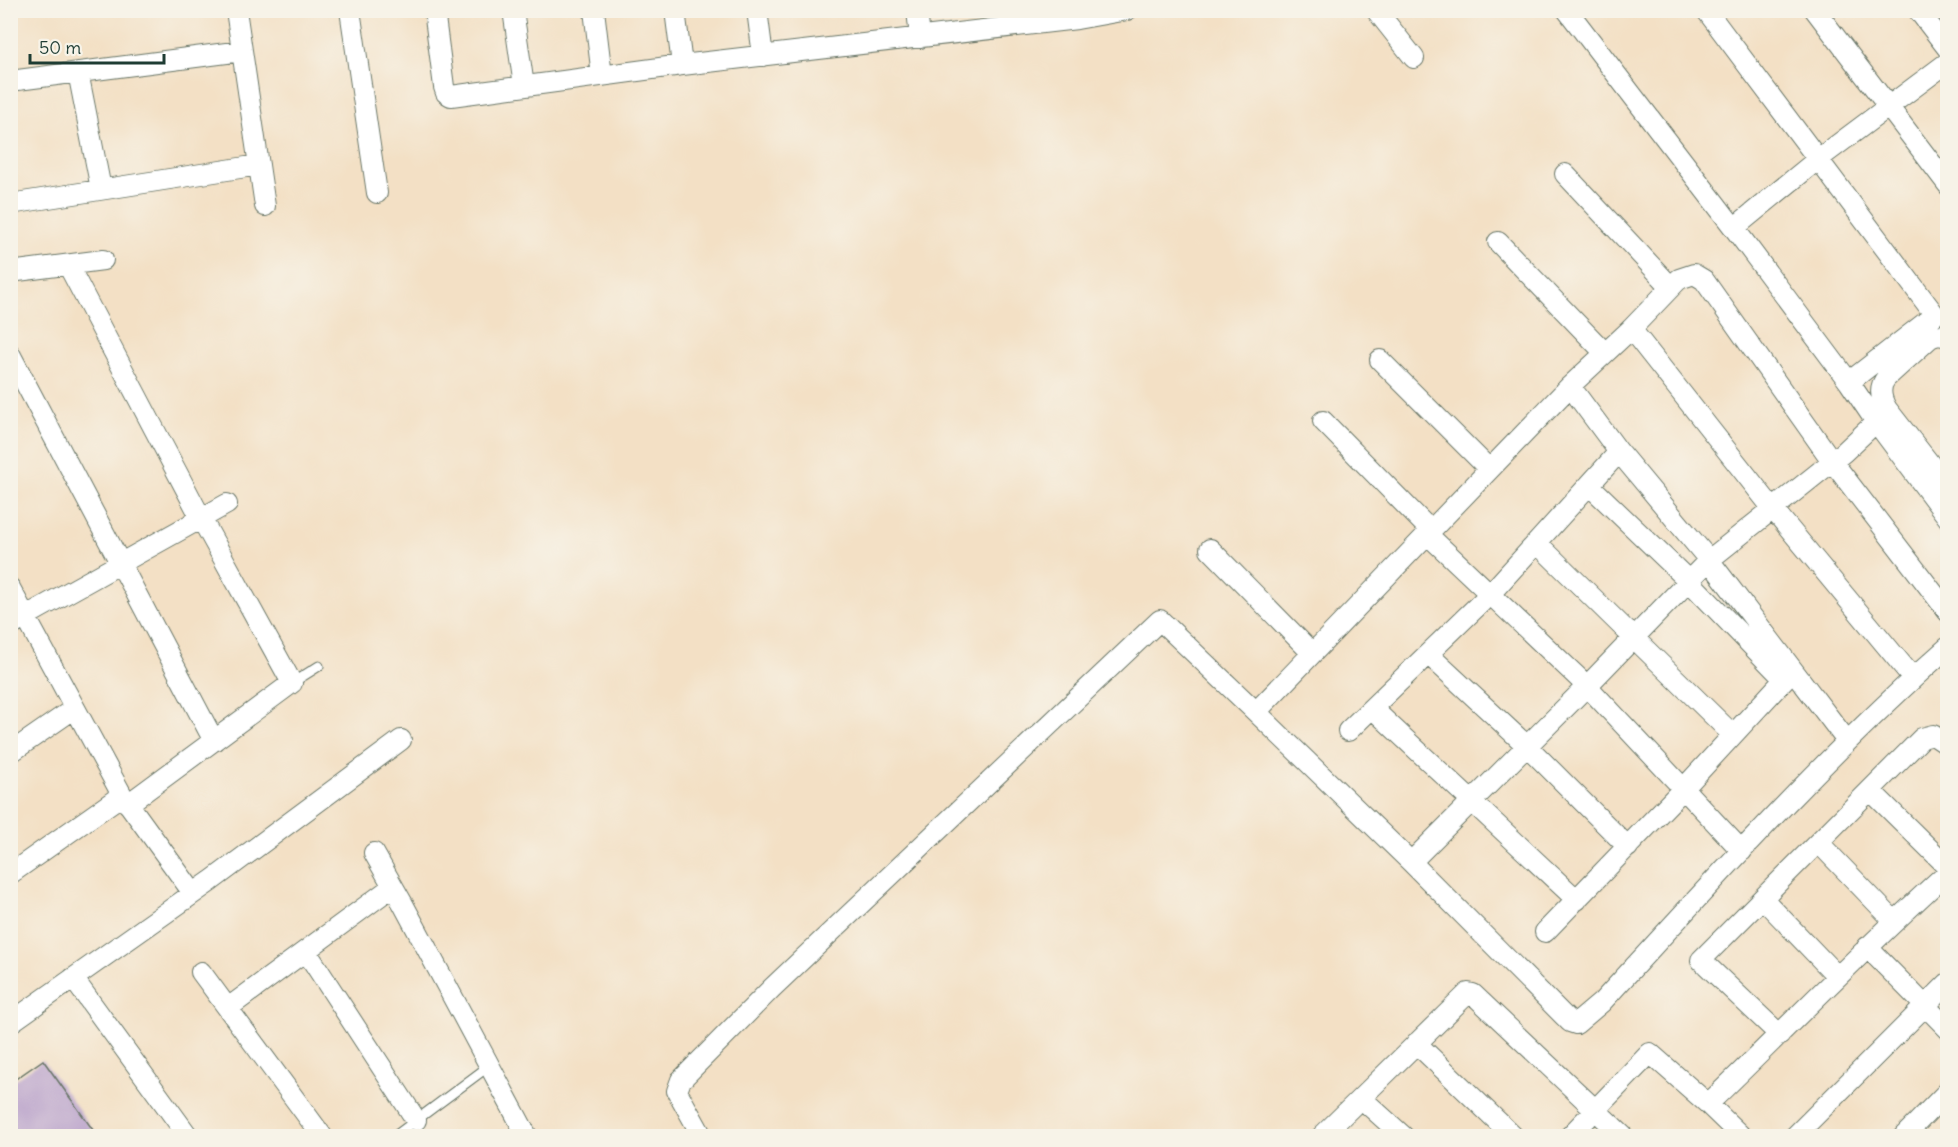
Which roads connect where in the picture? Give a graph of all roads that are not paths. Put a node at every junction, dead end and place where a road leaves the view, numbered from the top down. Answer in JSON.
{"nodes":[{"id":1,"x":236,"y":10,"type":"edge"},
{"id":2,"x":350,"y":10,"type":"edge"},
{"id":3,"x":434,"y":10,"type":"edge"},
{"id":4,"x":513,"y":10,"type":"edge"},
{"id":5,"x":594,"y":10,"type":"edge"},
{"id":6,"x":675,"y":10,"type":"edge"},
{"id":7,"x":757,"y":10,"type":"edge"},
{"id":8,"x":916,"y":10,"type":"edge"},
{"id":9,"x":1127,"y":10,"type":"edge"},
{"id":10,"x":1376,"y":10,"type":"edge"},
{"id":11,"x":1567,"y":10,"type":"edge"},
{"id":12,"x":1706,"y":10,"type":"edge"},
{"id":13,"x":1815,"y":10,"type":"edge"},
{"id":14,"x":1918,"y":10,"type":"edge"},
{"id":15,"x":1076,"y":15,"type":"edge"},
{"id":16,"x":999,"y":19,"type":"edge"},
{"id":17,"x":920,"y":38,"type":"junction"},
{"id":18,"x":1947,"y":49,"type":"edge"},
{"id":19,"x":242,"y":51,"type":"junction"},
{"id":20,"x":763,"y":56,"type":"junction"},
{"id":21,"x":1414,"y":58,"type":"dead end"},
{"id":22,"x":1947,"y":62,"type":"edge"},
{"id":23,"x":682,"y":66,"type":"junction"},
{"id":24,"x":78,"y":72,"type":"junction"},
{"id":25,"x":602,"y":76,"type":"junction"},
{"id":26,"x":10,"y":81,"type":"edge"},
{"id":27,"x":524,"y":86,"type":"junction"},
{"id":28,"x":1888,"y":107,"type":"junction"},
{"id":29,"x":1818,"y":159,"type":"junction"},
{"id":30,"x":259,"y":165,"type":"junction"},
{"id":31,"x":1565,"y":174,"type":"dead end"},
{"id":32,"x":1947,"y":185,"type":"edge"},
{"id":33,"x":101,"y":189,"type":"junction"},
{"id":34,"x":377,"y":193,"type":"dead end"},
{"id":35,"x":10,"y":204,"type":"edge"},
{"id":36,"x":265,"y":206,"type":"dead end"},
{"id":37,"x":1734,"y":228,"type":"junction"},
{"id":38,"x":1498,"y":242,"type":"dead end"},
{"id":39,"x":103,"y":260,"type":"dead end"},
{"id":40,"x":68,"y":264,"type":"junction"},
{"id":41,"x":10,"y":272,"type":"edge"},
{"id":42,"x":1671,"y":288,"type":"junction"},
{"id":43,"x":1941,"y":311,"type":"edge"},
{"id":44,"x":1630,"y":329,"type":"junction"},
{"id":45,"x":1947,"y":337,"type":"edge"},
{"id":46,"x":1605,"y":353,"type":"junction"},
{"id":47,"x":10,"y":354,"type":"edge"},
{"id":48,"x":1380,"y":360,"type":"dead end"},
{"id":49,"x":1849,"y":382,"type":"junction"},
{"id":50,"x":1570,"y":386,"type":"junction"},
{"id":51,"x":1323,"y":421,"type":"dead end"},
{"id":52,"x":1876,"y":422,"type":"junction"},
{"id":53,"x":1620,"y":452,"type":"junction"},
{"id":54,"x":1832,"y":461,"type":"junction"},
{"id":55,"x":1489,"y":469,"type":"junction"},
{"id":56,"x":1589,"y":485,"type":"junction"},
{"id":57,"x":1947,"y":487,"type":"edge"},
{"id":58,"x":227,"y":504,"type":"dead end"},
{"id":59,"x":1773,"y":509,"type":"junction"},
{"id":60,"x":201,"y":518,"type":"junction"},
{"id":61,"x":1947,"y":518,"type":"edge"},
{"id":62,"x":1428,"y":532,"type":"junction"},
{"id":63,"x":1537,"y":543,"type":"junction"},
{"id":64,"x":1210,"y":549,"type":"dead end"},
{"id":65,"x":1709,"y":560,"type":"junction"},
{"id":66,"x":120,"y":564,"type":"junction"},
{"id":67,"x":1689,"y":581,"type":"junction"},
{"id":68,"x":10,"y":588,"type":"edge"},
{"id":69,"x":1490,"y":594,"type":"junction"},
{"id":70,"x":1947,"y":612,"type":"edge"},
{"id":71,"x":18,"y":621,"type":"edge"},
{"id":72,"x":1635,"y":637,"type":"junction"},
{"id":73,"x":1947,"y":647,"type":"edge"},
{"id":74,"x":1312,"y":653,"type":"junction"},
{"id":75,"x":1428,"y":654,"type":"junction"},
{"id":76,"x":319,"y":666,"type":"dead end"},
{"id":77,"x":1788,"y":674,"type":"junction"},
{"id":78,"x":1913,"y":678,"type":"junction"},
{"id":79,"x":292,"y":683,"type":"junction"},
{"id":80,"x":1587,"y":686,"type":"junction"},
{"id":81,"x":75,"y":708,"type":"junction"},
{"id":82,"x":1372,"y":708,"type":"junction"},
{"id":83,"x":1256,"y":712,"type":"junction"},
{"id":84,"x":1348,"y":731,"type":"dead end"},
{"id":85,"x":1733,"y":735,"type":"junction"},
{"id":86,"x":401,"y":740,"type":"dead end"},
{"id":87,"x":214,"y":741,"type":"junction"},
{"id":88,"x":1847,"y":741,"type":"junction"},
{"id":89,"x":1947,"y":744,"type":"edge"},
{"id":90,"x":1527,"y":746,"type":"junction"},
{"id":91,"x":10,"y":753,"type":"edge"},
{"id":92,"x":1684,"y":788,"type":"junction"},
{"id":93,"x":1872,"y":790,"type":"junction"},
{"id":94,"x":125,"y":800,"type":"junction"},
{"id":95,"x":1472,"y":801,"type":"junction"},
{"id":96,"x":1819,"y":843,"type":"junction"},
{"id":97,"x":1628,"y":847,"type":"junction"},
{"id":98,"x":1742,"y":851,"type":"junction"},
{"id":99,"x":375,"y":854,"type":"dead end"},
{"id":100,"x":1411,"y":862,"type":"junction"},
{"id":101,"x":1947,"y":870,"type":"edge"},
{"id":102,"x":10,"y":874,"type":"edge"},
{"id":103,"x":392,"y":887,"type":"junction"},
{"id":104,"x":193,"y":893,"type":"junction"},
{"id":105,"x":1763,"y":899,"type":"junction"},
{"id":106,"x":1577,"y":900,"type":"junction"},
{"id":107,"x":1894,"y":921,"type":"junction"},
{"id":108,"x":1545,"y":932,"type":"dead end"},
{"id":109,"x":1867,"y":946,"type":"junction"},
{"id":110,"x":306,"y":951,"type":"junction"},
{"id":111,"x":201,"y":972,"type":"dead end"},
{"id":112,"x":1838,"y":976,"type":"junction"},
{"id":113,"x":73,"y":978,"type":"junction"},
{"id":114,"x":1947,"y":983,"type":"edge"},
{"id":115,"x":1924,"y":1006,"type":"junction"},
{"id":116,"x":228,"y":1008,"type":"junction"},
{"id":117,"x":10,"y":1023,"type":"edge"},
{"id":118,"x":1947,"y":1029,"type":"edge"},
{"id":119,"x":1780,"y":1035,"type":"junction"},
{"id":120,"x":1416,"y":1043,"type":"junction"},
{"id":121,"x":489,"y":1066,"type":"junction"},
{"id":122,"x":1947,"y":1091,"type":"edge"},
{"id":123,"x":1361,"y":1098,"type":"junction"},
{"id":124,"x":1708,"y":1104,"type":"junction"},
{"id":125,"x":1596,"y":1110,"type":"junction"},
{"id":126,"x":416,"y":1120,"type":"junction"},
{"id":127,"x":188,"y":1137,"type":"edge"},
{"id":128,"x":322,"y":1137,"type":"edge"},
{"id":129,"x":395,"y":1137,"type":"edge"},
{"id":130,"x":526,"y":1137,"type":"edge"},
{"id":131,"x":702,"y":1137,"type":"edge"},
{"id":132,"x":1322,"y":1137,"type":"edge"},
{"id":133,"x":1403,"y":1137,"type":"edge"},
{"id":134,"x":1513,"y":1137,"type":"edge"},
{"id":135,"x":1570,"y":1137,"type":"edge"},
{"id":136,"x":1623,"y":1137,"type":"edge"},
{"id":137,"x":1741,"y":1137,"type":"edge"},
{"id":138,"x":1795,"y":1137,"type":"edge"},
{"id":139,"x":1904,"y":1137,"type":"edge"}],
"edges":[{"from":1,"to":19,"type":"street"},
{"from":2,"to":34,"type":"street"},
{"from":3,"to":27,"type":"street"},
{"from":4,"to":27,"type":"street"},
{"from":5,"to":25,"type":"street"},
{"from":6,"to":23,"type":"street"},
{"from":7,"to":20,"type":"street"},
{"from":8,"to":17,"type":"street"},
{"from":9,"to":15,"type":"street"},
{"from":10,"to":21,"type":"street"},
{"from":11,"to":37,"type":"street"},
{"from":12,"to":29,"type":"street"},
{"from":13,"to":28,"type":"street"},
{"from":14,"to":18,"type":"street"},
{"from":15,"to":16,"type":"street"},
{"from":16,"to":17,"type":"street"},
{"from":17,"to":20,"type":"street"},
{"from":19,"to":24,"type":"street"},
{"from":19,"to":30,"type":"street"},
{"from":20,"to":23,"type":"street"},
{"from":22,"to":28,"type":"street"},
{"from":23,"to":25,"type":"street"},
{"from":24,"to":26,"type":"street"},
{"from":24,"to":33,"type":"street"},
{"from":25,"to":27,"type":"street"},
{"from":28,"to":29,"type":"street"},
{"from":28,"to":32,"type":"street"},
{"from":29,"to":37,"type":"street"},
{"from":29,"to":43,"type":"street"},
{"from":30,"to":33,"type":"street"},
{"from":30,"to":36,"type":"street"},
{"from":31,"to":42,"type":"street"},
{"from":33,"to":35,"type":"street"},
{"from":37,"to":49,"type":"street"},
{"from":38,"to":46,"type":"street"},
{"from":39,"to":40,"type":"street"},
{"from":40,"to":41,"type":"street"},
{"from":40,"to":60,"type":"street"},
{"from":42,"to":44,"type":"street"},
{"from":42,"to":54,"type":"street"},
{"from":43,"to":49,"type":"street"},
{"from":44,"to":46,"type":"street"},
{"from":44,"to":59,"type":"street"},
{"from":45,"to":57,"type":"street"},
{"from":46,"to":50,"type":"street"},
{"from":47,"to":66,"type":"street"},
{"from":48,"to":55,"type":"street"},
{"from":49,"to":52,"type":"street"},
{"from":50,"to":53,"type":"street"},
{"from":50,"to":55,"type":"street"},
{"from":51,"to":62,"type":"street"},
{"from":52,"to":54,"type":"street"},
{"from":52,"to":61,"type":"street"},
{"from":53,"to":56,"type":"street"},
{"from":53,"to":65,"type":"street"},
{"from":54,"to":59,"type":"street"},
{"from":54,"to":70,"type":"street"},
{"from":55,"to":62,"type":"street"},
{"from":56,"to":63,"type":"street"},
{"from":56,"to":67,"type":"street"},
{"from":58,"to":60,"type":"street"},
{"from":59,"to":65,"type":"street"},
{"from":59,"to":78,"type":"street"},
{"from":60,"to":66,"type":"street"},
{"from":60,"to":79,"type":"street"},
{"from":62,"to":69,"type":"street"},
{"from":62,"to":74,"type":"street"},
{"from":63,"to":69,"type":"street"},
{"from":63,"to":72,"type":"street"},
{"from":64,"to":74,"type":"street"},
{"from":65,"to":67,"type":"street"},
{"from":65,"to":77,"type":"street"},
{"from":66,"to":71,"type":"street"},
{"from":66,"to":87,"type":"street"},
{"from":67,"to":72,"type":"street"},
{"from":67,"to":77,"type":"street"},
{"from":68,"to":71,"type":"street"},
{"from":69,"to":75,"type":"street"},
{"from":69,"to":80,"type":"street"},
{"from":71,"to":81,"type":"street"},
{"from":72,"to":80,"type":"street"},
{"from":72,"to":85,"type":"street"},
{"from":73,"to":78,"type":"street"},
{"from":74,"to":83,"type":"street"},
{"from":75,"to":82,"type":"street"},
{"from":75,"to":90,"type":"street"},
{"from":76,"to":79,"type":"lane"},
{"from":77,"to":85,"type":"street"},
{"from":77,"to":88,"type":"street"},
{"from":78,"to":88,"type":"street"},
{"from":79,"to":87,"type":"street"},
{"from":80,"to":90,"type":"street"},
{"from":80,"to":92,"type":"street"},
{"from":81,"to":91,"type":"street"},
{"from":81,"to":94,"type":"street"},
{"from":82,"to":84,"type":"street"},
{"from":82,"to":95,"type":"street"},
{"from":83,"to":100,"type":"street"},
{"from":83,"to":131,"type":"street"},
{"from":85,"to":92,"type":"street"},
{"from":86,"to":104,"type":"street"},
{"from":87,"to":94,"type":"street"},
{"from":88,"to":98,"type":"street"},
{"from":89,"to":93,"type":"street"},
{"from":90,"to":95,"type":"street"},
{"from":90,"to":97,"type":"street"},
{"from":92,"to":97,"type":"street"},
{"from":92,"to":98,"type":"street"},
{"from":93,"to":96,"type":"street"},
{"from":93,"to":101,"type":"street"},
{"from":94,"to":102,"type":"street"},
{"from":94,"to":104,"type":"street"},
{"from":95,"to":100,"type":"street"},
{"from":95,"to":106,"type":"street"},
{"from":96,"to":105,"type":"street"},
{"from":96,"to":107,"type":"street"},
{"from":97,"to":106,"type":"street"},
{"from":98,"to":100,"type":"street"},
{"from":99,"to":103,"type":"street"},
{"from":101,"to":107,"type":"street"},
{"from":103,"to":110,"type":"street"},
{"from":103,"to":121,"type":"street"},
{"from":104,"to":113,"type":"street"},
{"from":105,"to":112,"type":"street"},
{"from":105,"to":119,"type":"street"},
{"from":106,"to":108,"type":"street"},
{"from":107,"to":109,"type":"street"},
{"from":109,"to":112,"type":"street"},
{"from":109,"to":115,"type":"street"},
{"from":110,"to":116,"type":"street"},
{"from":110,"to":126,"type":"street"},
{"from":111,"to":116,"type":"street"},
{"from":112,"to":119,"type":"street"},
{"from":113,"to":117,"type":"street"},
{"from":113,"to":127,"type":"street"},
{"from":114,"to":115,"type":"street"},
{"from":115,"to":118,"type":"street"},
{"from":115,"to":138,"type":"street"},
{"from":116,"to":128,"type":"street"},
{"from":119,"to":124,"type":"street"},
{"from":120,"to":123,"type":"street"},
{"from":120,"to":125,"type":"street"},
{"from":120,"to":134,"type":"street"},
{"from":121,"to":126,"type":"lane"},
{"from":121,"to":130,"type":"street"},
{"from":122,"to":139,"type":"street"},
{"from":123,"to":132,"type":"street"},
{"from":123,"to":133,"type":"street"},
{"from":124,"to":125,"type":"street"},
{"from":124,"to":137,"type":"street"},
{"from":125,"to":135,"type":"street"},
{"from":125,"to":136,"type":"street"},
{"from":126,"to":129,"type":"lane"}]}
